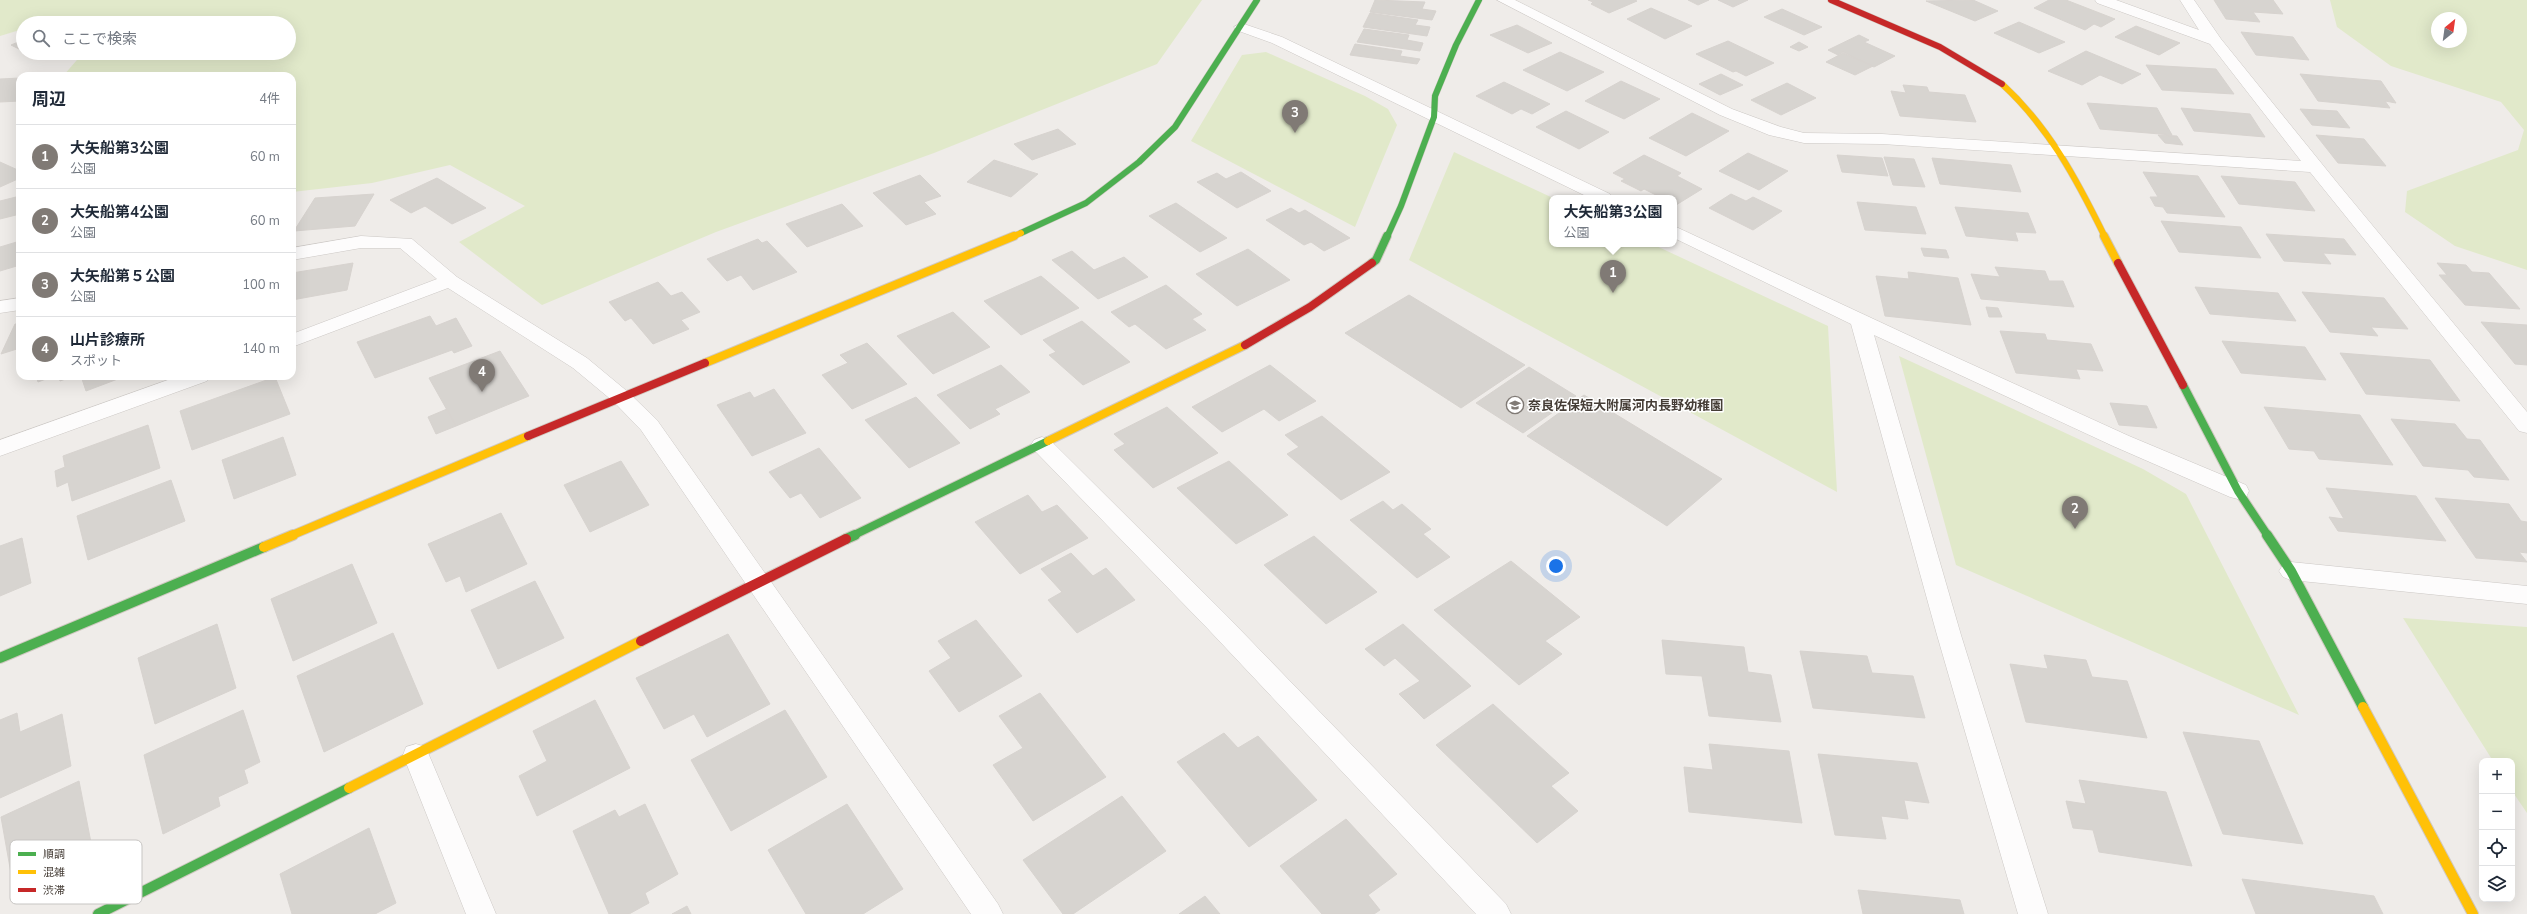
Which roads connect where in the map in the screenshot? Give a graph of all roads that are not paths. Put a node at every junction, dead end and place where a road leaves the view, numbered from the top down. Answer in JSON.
{"nodes":[{"id":1,"x":1257,"y":0,"type":"edge"},
{"id":2,"x":1479,"y":0,"type":"edge"},
{"id":3,"x":1504,"y":0,"type":"edge"},
{"id":4,"x":1831,"y":0,"type":"edge"},
{"id":5,"x":2102,"y":0,"type":"edge"},
{"id":6,"x":2187,"y":0,"type":"edge"},
{"id":7,"x":1241,"y":27,"type":"junction"},
{"id":8,"x":2213,"y":40,"type":"junction"},
{"id":9,"x":1434,"y":117,"type":"junction"},
{"id":10,"x":2060,"y":152,"type":"junction"},
{"id":11,"x":2313,"y":167,"type":"junction"},
{"id":12,"x":1598,"y":195,"type":"edge"},
{"id":13,"x":1677,"y":232,"type":"edge"},
{"id":14,"x":296,"y":253,"type":"edge"},
{"id":15,"x":450,"y":281,"type":"junction"},
{"id":16,"x":16,"y":305,"type":"edge"},
{"id":17,"x":0,"y":307,"type":"edge"},
{"id":18,"x":1860,"y":320,"type":"junction"},
{"id":19,"x":296,"y":339,"type":"edge"},
{"id":20,"x":189,"y":380,"type":"edge"},
{"id":21,"x":621,"y":397,"type":"junction"},
{"id":22,"x":2527,"y":426,"type":"edge"},
{"id":23,"x":1042,"y":445,"type":"junction"},
{"id":24,"x":0,"y":448,"type":"edge"},
{"id":25,"x":2238,"y":491,"type":"junction"},
{"id":26,"x":2291,"y":571,"type":"junction"},
{"id":27,"x":757,"y":582,"type":"junction"},
{"id":28,"x":2527,"y":595,"type":"edge"},
{"id":29,"x":0,"y":658,"type":"edge"},
{"id":30,"x":416,"y":755,"type":"junction"},
{"id":31,"x":142,"y":892,"type":"edge"},
{"id":32,"x":118,"y":904,"type":"edge"},
{"id":33,"x":98,"y":914,"type":"edge"},
{"id":34,"x":481,"y":914,"type":"edge"},
{"id":35,"x":988,"y":914,"type":"edge"},
{"id":36,"x":1496,"y":914,"type":"edge"},
{"id":37,"x":2033,"y":914,"type":"edge"},
{"id":38,"x":2474,"y":914,"type":"edge"}],
"edges":[{"from":1,"to":7,"type":"street"},
{"from":2,"to":9,"type":"street"},
{"from":3,"to":10,"type":"street"},
{"from":4,"to":10,"type":"street"},
{"from":5,"to":8,"type":"street"},
{"from":6,"to":8,"type":"street"},
{"from":7,"to":9,"type":"street"},
{"from":7,"to":21,"type":"street"},
{"from":8,"to":11,"type":"street"},
{"from":9,"to":12,"type":"street"},
{"from":9,"to":23,"type":"street"},
{"from":10,"to":11,"type":"street"},
{"from":10,"to":25,"type":"street"},
{"from":11,"to":22,"type":"street"},
{"from":13,"to":18,"type":"street"},
{"from":14,"to":15,"type":"street"},
{"from":15,"to":19,"type":"street"},
{"from":15,"to":21,"type":"street"},
{"from":16,"to":17,"type":"street"},
{"from":18,"to":25,"type":"street"},
{"from":18,"to":37,"type":"street"},
{"from":20,"to":24,"type":"street"},
{"from":21,"to":27,"type":"street"},
{"from":21,"to":29,"type":"street"},
{"from":23,"to":27,"type":"street"},
{"from":23,"to":36,"type":"street"},
{"from":25,"to":26,"type":"street"},
{"from":26,"to":28,"type":"street"},
{"from":26,"to":38,"type":"street"},
{"from":27,"to":30,"type":"street"},
{"from":27,"to":35,"type":"street"},
{"from":30,"to":31,"type":"street"},
{"from":30,"to":34,"type":"street"},
{"from":32,"to":33,"type":"street"}]}
